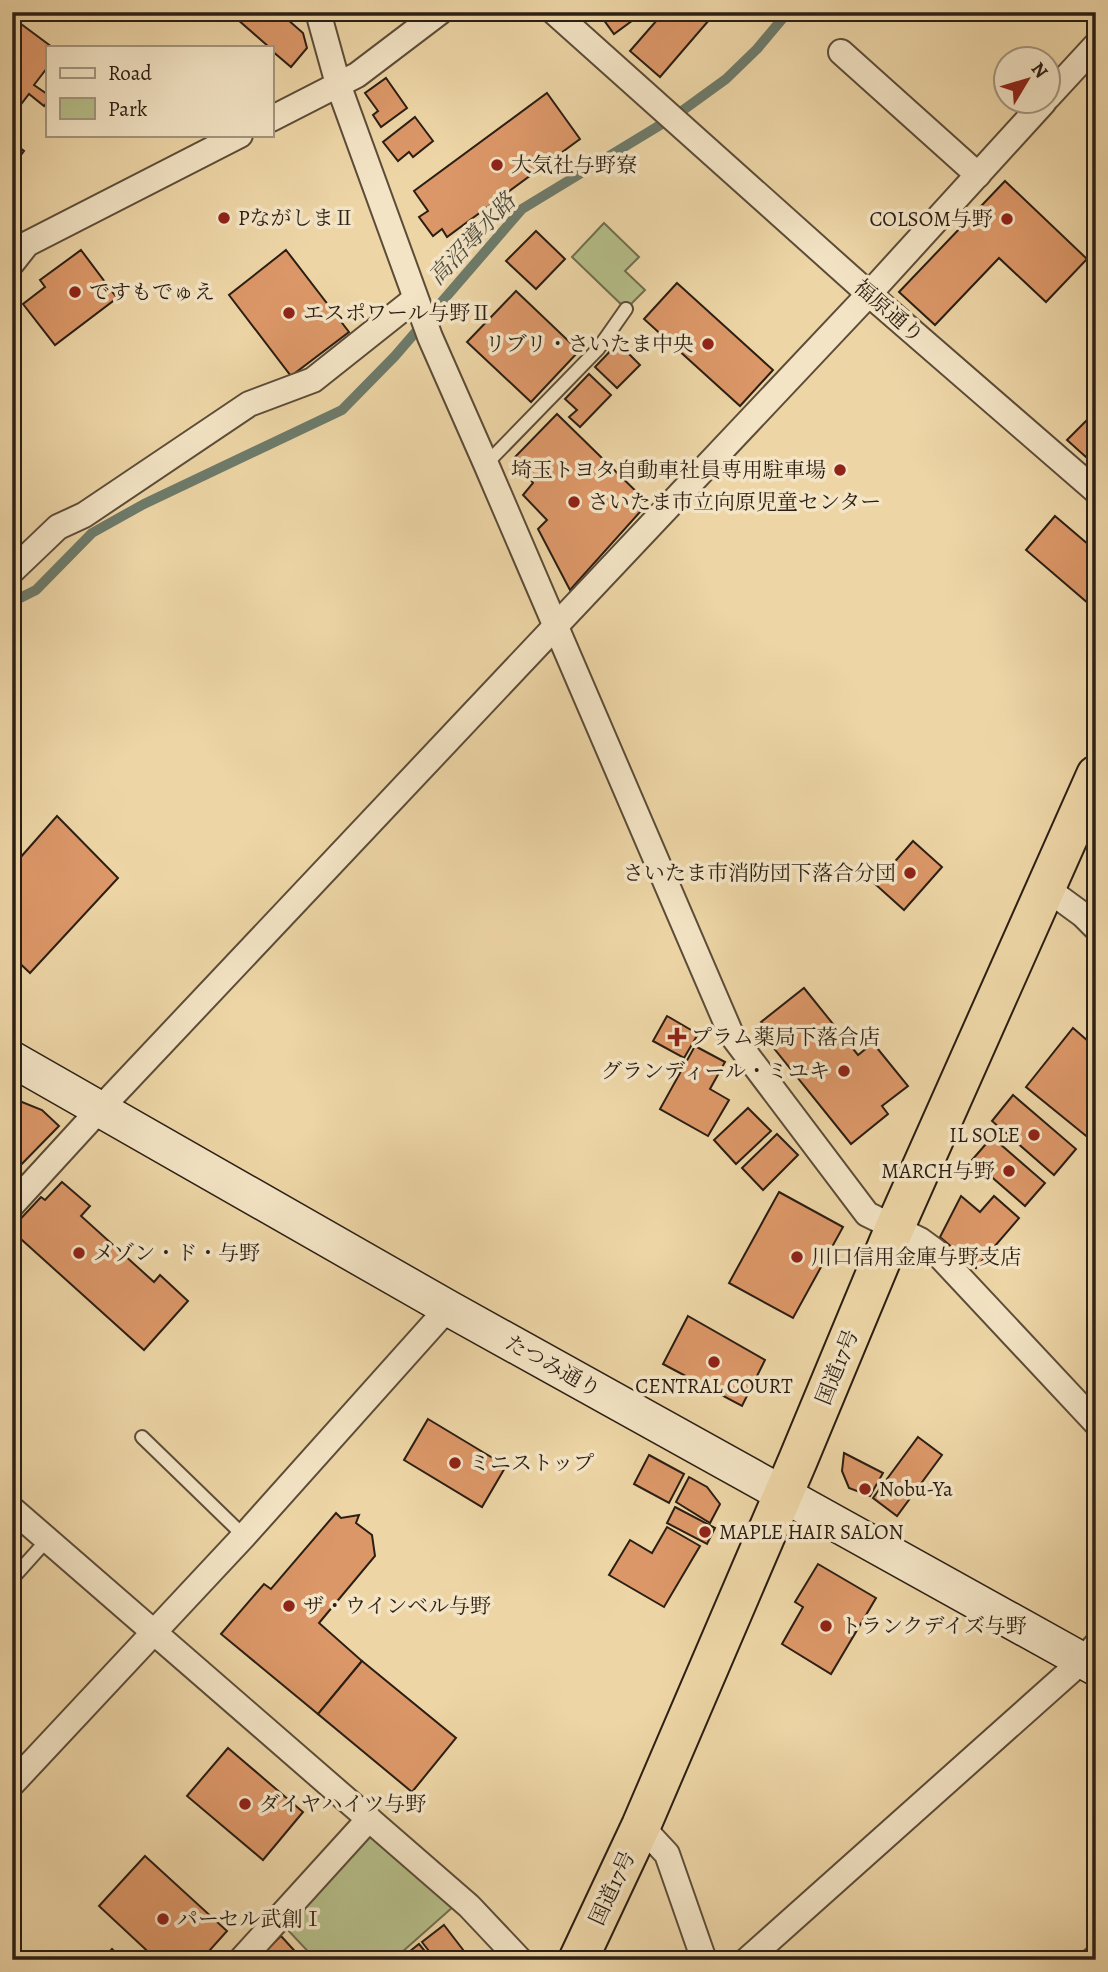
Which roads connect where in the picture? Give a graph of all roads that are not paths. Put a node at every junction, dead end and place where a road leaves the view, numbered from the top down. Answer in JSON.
{"nodes":[{"id":1,"x":318,"y":12,"type":"edge"},
{"id":2,"x":440,"y":12,"type":"edge"},
{"id":3,"x":554,"y":12,"type":"edge"},
{"id":4,"x":1096,"y":45,"type":"edge"},
{"id":5,"x":841,"y":52,"type":"dead end"},
{"id":6,"x":1062,"y":82,"type":"edge"},
{"id":7,"x":338,"y":84,"type":"junction"},
{"id":8,"x":1031,"y":116,"type":"edge"},
{"id":9,"x":273,"y":118,"type":"edge"},
{"id":10,"x":238,"y":136,"type":"edge"},
{"id":11,"x":978,"y":175,"type":"junction"},
{"id":12,"x":12,"y":263,"type":"edge"},
{"id":13,"x":869,"y":294,"type":"junction"},
{"id":14,"x":416,"y":302,"type":"junction"},
{"id":15,"x":626,"y":309,"type":"dead end"},
{"id":16,"x":486,"y":464,"type":"junction"},
{"id":17,"x":1096,"y":491,"type":"edge"},
{"id":18,"x":12,"y":571,"type":"edge"},
{"id":19,"x":556,"y":627,"type":"junction"},
{"id":20,"x":1096,"y":775,"type":"edge"},
{"id":21,"x":1045,"y":888,"type":"junction"},
{"id":22,"x":1096,"y":928,"type":"edge"},
{"id":23,"x":12,"y":1059,"type":"edge"},
{"id":24,"x":100,"y":1109,"type":"junction"},
{"id":25,"x":12,"y":1205,"type":"edge"},
{"id":26,"x":895,"y":1227,"type":"junction"},
{"id":27,"x":448,"y":1308,"type":"junction"},
{"id":28,"x":1096,"y":1423,"type":"edge"},
{"id":29,"x":142,"y":1437,"type":"dead end"},
{"id":30,"x":784,"y":1494,"type":"junction"},
{"id":31,"x":12,"y":1509,"type":"edge"},
{"id":32,"x":244,"y":1536,"type":"junction"},
{"id":33,"x":47,"y":1540,"type":"junction"},
{"id":34,"x":12,"y":1579,"type":"edge"},
{"id":35,"x":154,"y":1632,"type":"junction"},
{"id":36,"x":1091,"y":1658,"type":"edge"},
{"id":37,"x":12,"y":1784,"type":"edge"},
{"id":38,"x":369,"y":1819,"type":"junction"},
{"id":39,"x":641,"y":1826,"type":"junction"},
{"id":40,"x":241,"y":1960,"type":"edge"},
{"id":41,"x":520,"y":1960,"type":"edge"},
{"id":42,"x":578,"y":1960,"type":"edge"},
{"id":43,"x":704,"y":1960,"type":"edge"},
{"id":44,"x":747,"y":1960,"type":"edge"}],
"edges":[{"from":1,"to":7,"type":"street"},
{"from":2,"to":7,"type":"street"},
{"from":3,"to":13,"type":"street","name":"福原通り"},
{"from":4,"to":6,"type":"street"},
{"from":5,"to":11,"type":"street"},
{"from":7,"to":9,"type":"street"},
{"from":7,"to":14,"type":"street"},
{"from":8,"to":11,"type":"street"},
{"from":10,"to":12,"type":"street"},
{"from":11,"to":13,"type":"street"},
{"from":13,"to":17,"type":"street","name":"福原通り"},
{"from":13,"to":19,"type":"street"},
{"from":14,"to":16,"type":"street"},
{"from":14,"to":18,"type":"street"},
{"from":15,"to":16,"type":"lane"},
{"from":16,"to":19,"type":"street"},
{"from":19,"to":24,"type":"street"},
{"from":19,"to":26,"type":"street"},
{"from":20,"to":21,"type":"highway","name":"国道17号"},
{"from":21,"to":22,"type":"street"},
{"from":21,"to":26,"type":"highway","name":"国道17号"},
{"from":23,"to":24,"type":"street","name":"たつみ通り"},
{"from":24,"to":25,"type":"street"},
{"from":24,"to":27,"type":"street","name":"たつみ通り"},
{"from":26,"to":28,"type":"street"},
{"from":26,"to":30,"type":"highway","name":"国道17号"},
{"from":27,"to":30,"type":"street","name":"たつみ通り"},
{"from":27,"to":32,"type":"street"},
{"from":29,"to":32,"type":"lane"},
{"from":30,"to":36,"type":"street","name":"たつみ通り"},
{"from":30,"to":39,"type":"highway","name":"国道17号"},
{"from":31,"to":33,"type":"street"},
{"from":32,"to":35,"type":"street"},
{"from":33,"to":34,"type":"lane"},
{"from":33,"to":35,"type":"street"},
{"from":35,"to":37,"type":"street"},
{"from":35,"to":38,"type":"street"},
{"from":36,"to":44,"type":"street"},
{"from":38,"to":40,"type":"street"},
{"from":38,"to":41,"type":"street"},
{"from":39,"to":42,"type":"highway","name":"国道17号"},
{"from":39,"to":43,"type":"street"}]}
